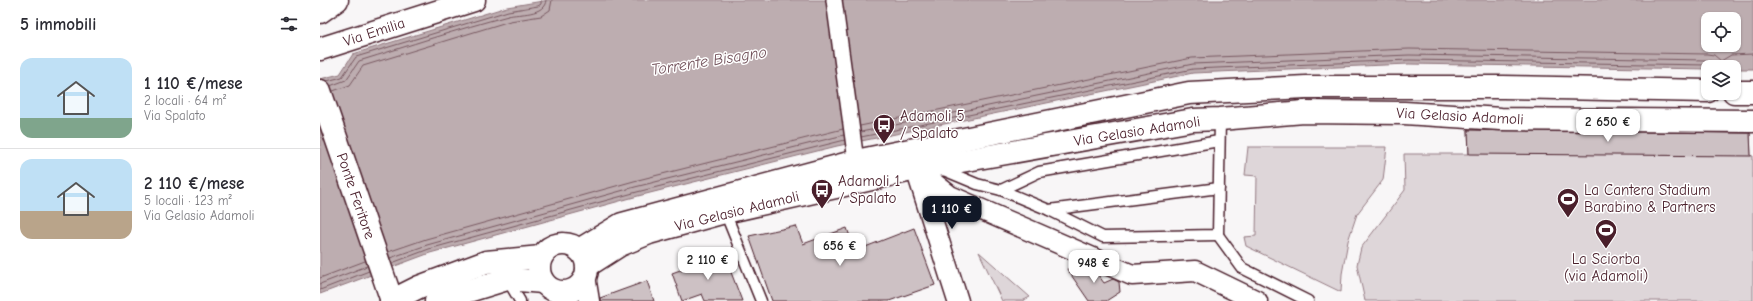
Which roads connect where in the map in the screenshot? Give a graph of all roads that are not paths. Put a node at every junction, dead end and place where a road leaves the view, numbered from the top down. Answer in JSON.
{"nodes":[{"id":1,"x":337,"y":0,"type":"edge"},
{"id":2,"x":474,"y":0,"type":"edge"},
{"id":3,"x":834,"y":0,"type":"edge"},
{"id":4,"x":320,"y":12,"type":"edge"},
{"id":5,"x":320,"y":49,"type":"edge"},
{"id":6,"x":320,"y":91,"type":"edge"},
{"id":7,"x":1701,"y":91,"type":"edge"},
{"id":8,"x":1741,"y":92,"type":"edge"},
{"id":9,"x":1753,"y":92,"type":"edge"},
{"id":10,"x":1220,"y":119,"type":"junction"},
{"id":11,"x":1753,"y":121,"type":"edge"},
{"id":12,"x":1219,"y":142,"type":"junction"},
{"id":13,"x":855,"y":154,"type":"junction"},
{"id":14,"x":926,"y":168,"type":"junction"},
{"id":15,"x":1219,"y":188,"type":"junction"},
{"id":16,"x":1001,"y":190,"type":"junction"},
{"id":17,"x":1049,"y":210,"type":"junction"},
{"id":18,"x":725,"y":212,"type":"junction"},
{"id":19,"x":1218,"y":235,"type":"junction"},
{"id":20,"x":541,"y":257,"type":"junction"},
{"id":21,"x":584,"y":264,"type":"junction"},
{"id":22,"x":507,"y":279,"type":"junction"},
{"id":23,"x":555,"y":291,"type":"edge"},
{"id":24,"x":391,"y":301,"type":"edge"},
{"id":25,"x":395,"y":301,"type":"edge"},
{"id":26,"x":436,"y":301,"type":"edge"},
{"id":27,"x":520,"y":301,"type":"edge"},
{"id":28,"x":589,"y":301,"type":"edge"},
{"id":29,"x":761,"y":301,"type":"edge"},
{"id":30,"x":958,"y":301,"type":"edge"},
{"id":31,"x":1257,"y":301,"type":"edge"},
{"id":32,"x":1308,"y":301,"type":"edge"}],
"edges":[{"from":1,"to":4,"type":"main road"},
{"from":2,"to":5,"type":"main road","name":"Via Emilia"},
{"from":3,"to":13,"type":"street"},
{"from":6,"to":24,"type":"main road","name":"Ponte Feritore"},
{"from":7,"to":13,"type":"main road","name":"Via Gelasio Adamoli"},
{"from":8,"to":9,"type":"main road"},
{"from":10,"to":11,"type":"main road","name":"Via Gelasio Adamoli"},
{"from":10,"to":12,"type":"lane"},
{"from":10,"to":14,"type":"main road","name":"Via Gelasio Adamoli"},
{"from":12,"to":15,"type":"lane"},
{"from":12,"to":16,"type":"lane"},
{"from":13,"to":21,"type":"main road","name":"Via Gelasio Adamoli"},
{"from":14,"to":16,"type":"lane"},
{"from":14,"to":18,"type":"main road","name":"Via Gelasio Adamoli"},
{"from":14,"to":30,"type":"street"},
{"from":14,"to":31,"type":"street"},
{"from":15,"to":17,"type":"lane"},
{"from":15,"to":19,"type":"lane"},
{"from":16,"to":17,"type":"lane"},
{"from":17,"to":19,"type":"lane"},
{"from":18,"to":21,"type":"main road","name":"Via Gelasio Adamoli"},
{"from":18,"to":29,"type":"lane"},
{"from":19,"to":32,"type":"lane"},
{"from":20,"to":21,"type":"main road"},
{"from":20,"to":23,"type":"main road"},
{"from":20,"to":24,"type":"main road"},
{"from":21,"to":23,"type":"main road","name":"Via Gelasio Adamoli"},
{"from":21,"to":28,"type":"street"},
{"from":22,"to":23,"type":"main road","name":"Via Gelasio Adamoli"},
{"from":22,"to":26,"type":"main road","name":"Via Gelasio Adamoli"},
{"from":22,"to":27,"type":"lane"},
{"from":24,"to":25,"type":"main road"}]}
